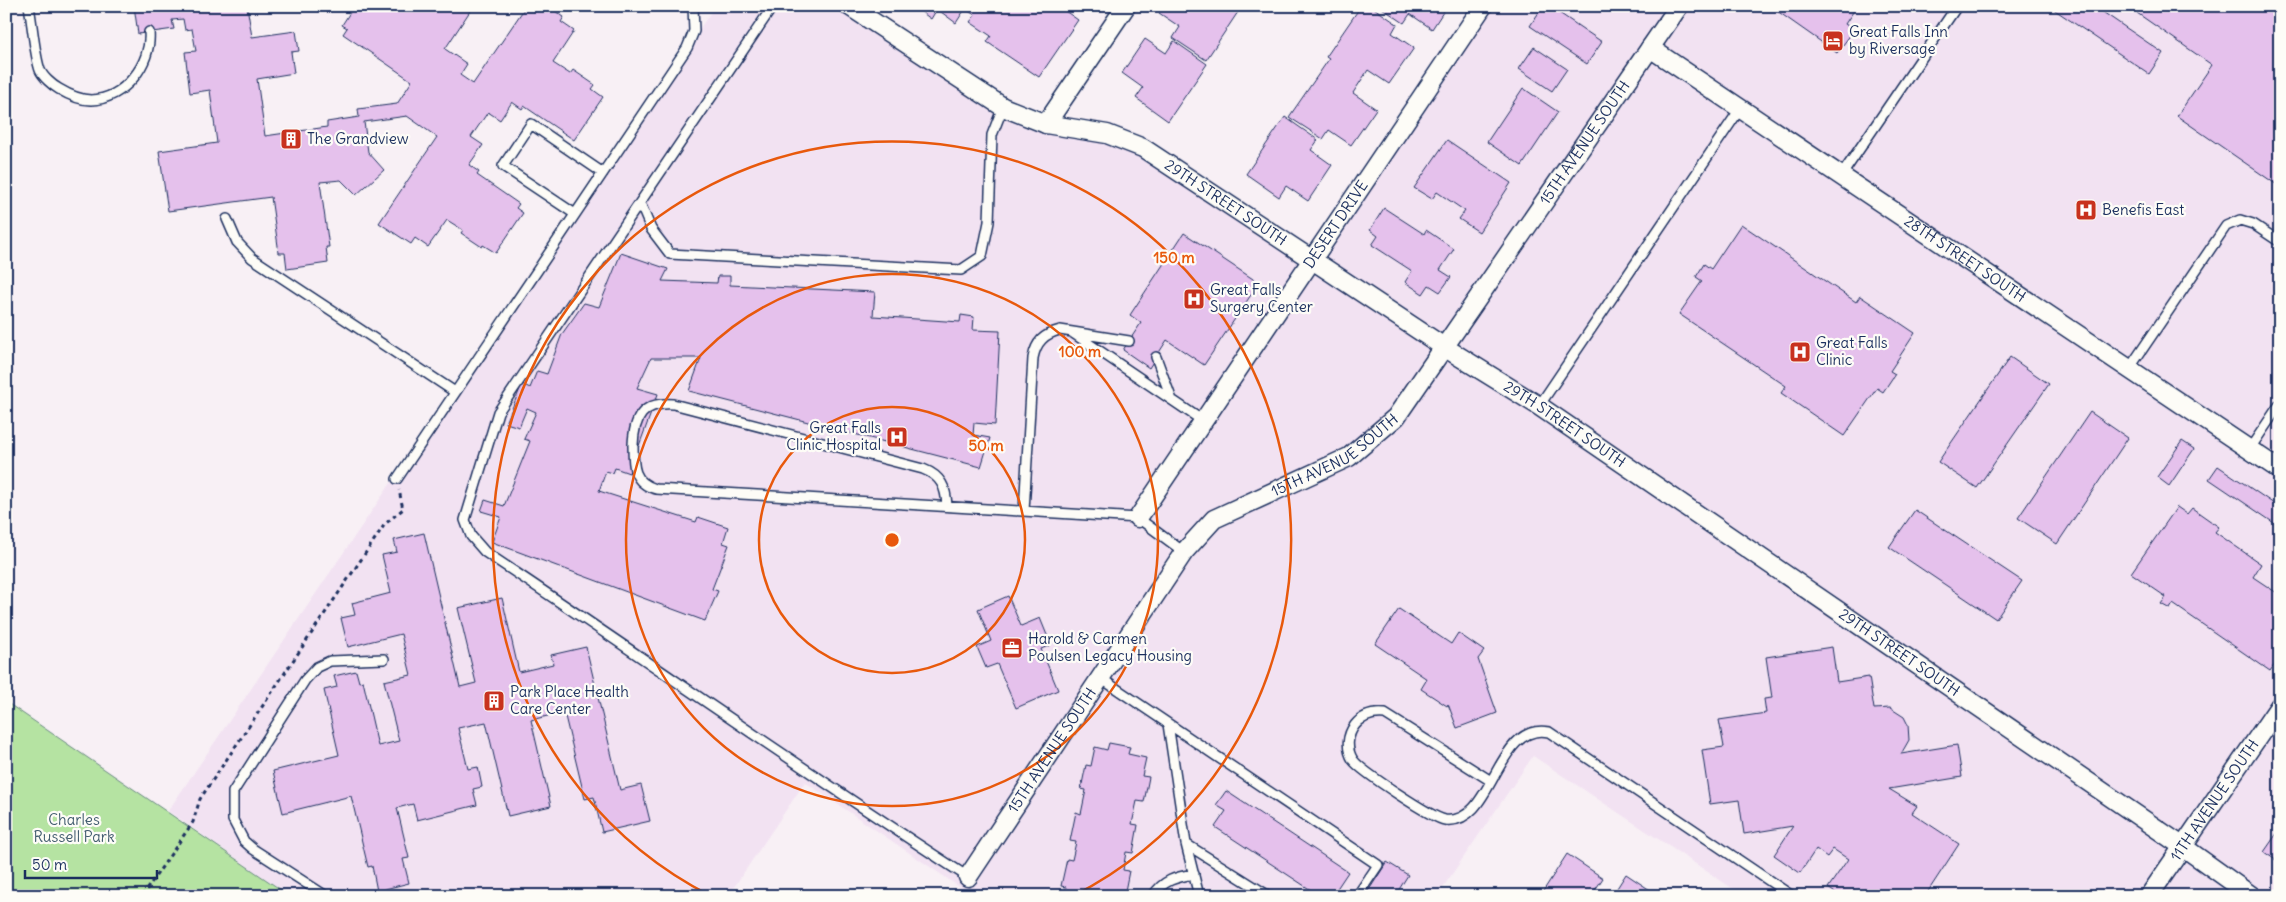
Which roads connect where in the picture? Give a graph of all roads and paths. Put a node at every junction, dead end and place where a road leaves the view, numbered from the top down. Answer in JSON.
{"nodes":[{"id":1,"x":29,"y":6,"type":"edge"},
{"id":2,"x":693,"y":6,"type":"edge"},
{"id":3,"x":773,"y":6,"type":"edge"},
{"id":4,"x":849,"y":6,"type":"edge"},
{"id":5,"x":1126,"y":6,"type":"edge"},
{"id":6,"x":1483,"y":6,"type":"edge"},
{"id":7,"x":1678,"y":6,"type":"edge"},
{"id":8,"x":1957,"y":6,"type":"edge"},
{"id":9,"x":149,"y":32,"type":"dead end"},
{"id":10,"x":1650,"y":48,"type":"junction"},
{"id":11,"x":1003,"y":107,"type":"junction"},
{"id":12,"x":1740,"y":109,"type":"junction"},
{"id":13,"x":1046,"y":124,"type":"junction"},
{"id":14,"x":603,"y":173,"type":"junction"},
{"id":15,"x":1841,"y":176,"type":"junction"},
{"id":16,"x":640,"y":203,"type":"junction"},
{"id":17,"x":575,"y":214,"type":"junction"},
{"id":18,"x":227,"y":219,"type":"dead end"},
{"id":19,"x":2280,"y":242,"type":"edge"},
{"id":20,"x":1311,"y":259,"type":"junction"},
{"id":21,"x":1070,"y":331,"type":"junction"},
{"id":22,"x":1129,"y":341,"type":"dead end"},
{"id":23,"x":1444,"y":348,"type":"junction"},
{"id":24,"x":1156,"y":357,"type":"dead end"},
{"id":25,"x":2129,"y":369,"type":"junction"},
{"id":26,"x":455,"y":392,"type":"junction"},
{"id":27,"x":1172,"y":400,"type":"junction"},
{"id":28,"x":2280,"y":404,"type":"edge"},
{"id":29,"x":1539,"y":406,"type":"junction"},
{"id":30,"x":1203,"y":421,"type":"junction"},
{"id":31,"x":2249,"y":450,"type":"junction"},
{"id":32,"x":2280,"y":470,"type":"edge"},
{"id":33,"x":397,"y":479,"type":"joint"},
{"id":34,"x":947,"y":506,"type":"junction"},
{"id":35,"x":1024,"y":511,"type":"junction"},
{"id":36,"x":1138,"y":518,"type":"junction"},
{"id":37,"x":1184,"y":552,"type":"junction"},
{"id":38,"x":384,"y":659,"type":"dead end"},
{"id":39,"x":1099,"y":677,"type":"junction"},
{"id":40,"x":2280,"y":705,"type":"edge"},
{"id":41,"x":1168,"y":724,"type":"junction"},
{"id":42,"x":1491,"y":781,"type":"junction"},
{"id":43,"x":1186,"y":844,"type":"junction"},
{"id":44,"x":2182,"y":846,"type":"junction"},
{"id":45,"x":1194,"y":874,"type":"junction"},
{"id":46,"x":968,"y":876,"type":"joint"},
{"id":47,"x":142,"y":896,"type":"edge"},
{"id":48,"x":326,"y":896,"type":"edge"},
{"id":49,"x":1153,"y":896,"type":"edge"},
{"id":50,"x":1199,"y":896,"type":"edge"},
{"id":51,"x":1269,"y":896,"type":"edge"},
{"id":52,"x":1358,"y":896,"type":"edge"},
{"id":53,"x":1792,"y":896,"type":"edge"},
{"id":54,"x":2149,"y":896,"type":"edge"},
{"id":55,"x":2252,"y":896,"type":"edge"}],
"edges":[{"from":1,"to":9,"type":"lane"},
{"from":2,"to":14,"type":"lane"},
{"from":3,"to":16,"type":"lane"},
{"from":4,"to":11,"type":"street","name":"29TH STREET SOUTH"},
{"from":5,"to":13,"type":"street"},
{"from":6,"to":20,"type":"street","name":"DESERT DRIVE"},
{"from":7,"to":10,"type":"street","name":"15TH AVENUE SOUTH"},
{"from":8,"to":15,"type":"lane"},
{"from":10,"to":12,"type":"street","name":"28TH STREET SOUTH"},
{"from":10,"to":23,"type":"street","name":"15TH AVENUE SOUTH"},
{"from":11,"to":13,"type":"street","name":"29TH STREET SOUTH"},
{"from":11,"to":16,"type":"lane"},
{"from":12,"to":15,"type":"street","name":"28TH STREET SOUTH"},
{"from":12,"to":29,"type":"lane"},
{"from":13,"to":20,"type":"street","name":"29TH STREET SOUTH"},
{"from":14,"to":17,"type":"lane"},
{"from":14,"to":17,"type":"lane"},
{"from":15,"to":25,"type":"street","name":"28TH STREET SOUTH"},
{"from":16,"to":46,"type":"lane"},
{"from":17,"to":26,"type":"lane"},
{"from":18,"to":26,"type":"lane"},
{"from":19,"to":25,"type":"lane"},
{"from":20,"to":23,"type":"street","name":"29TH STREET SOUTH"},
{"from":20,"to":30,"type":"street","name":"DESERT DRIVE"},
{"from":21,"to":22,"type":"lane"},
{"from":21,"to":27,"type":"lane"},
{"from":21,"to":35,"type":"lane"},
{"from":23,"to":29,"type":"street","name":"29TH STREET SOUTH"},
{"from":23,"to":37,"type":"street","name":"15TH AVENUE SOUTH"},
{"from":24,"to":27,"type":"lane"},
{"from":25,"to":31,"type":"street","name":"28TH STREET SOUTH"},
{"from":26,"to":33,"type":"lane"},
{"from":27,"to":30,"type":"lane"},
{"from":28,"to":31,"type":"lane"},
{"from":29,"to":44,"type":"street","name":"29TH STREET SOUTH"},
{"from":30,"to":36,"type":"street","name":"DESERT DRIVE"},
{"from":31,"to":32,"type":"street","name":"28TH STREET SOUTH"},
{"from":33,"to":47,"type":"path"},
{"from":34,"to":34,"type":"lane"},
{"from":34,"to":35,"type":"lane"},
{"from":35,"to":36,"type":"lane"},
{"from":36,"to":37,"type":"lane"},
{"from":37,"to":39,"type":"street","name":"15TH AVENUE SOUTH"},
{"from":38,"to":48,"type":"lane"},
{"from":39,"to":41,"type":"lane"},
{"from":39,"to":46,"type":"street","name":"15TH AVENUE SOUTH"},
{"from":40,"to":44,"type":"street","name":"11TH AVENUE SOUTH"},
{"from":41,"to":43,"type":"lane"},
{"from":41,"to":52,"type":"lane"},
{"from":42,"to":42,"type":"lane"},
{"from":42,"to":53,"type":"lane"},
{"from":43,"to":45,"type":"lane"},
{"from":43,"to":51,"type":"lane"},
{"from":44,"to":54,"type":"street","name":"11TH AVENUE SOUTH"},
{"from":44,"to":55,"type":"street","name":"29TH STREET SOUTH"},
{"from":45,"to":49,"type":"lane"},
{"from":45,"to":50,"type":"lane"}]}
